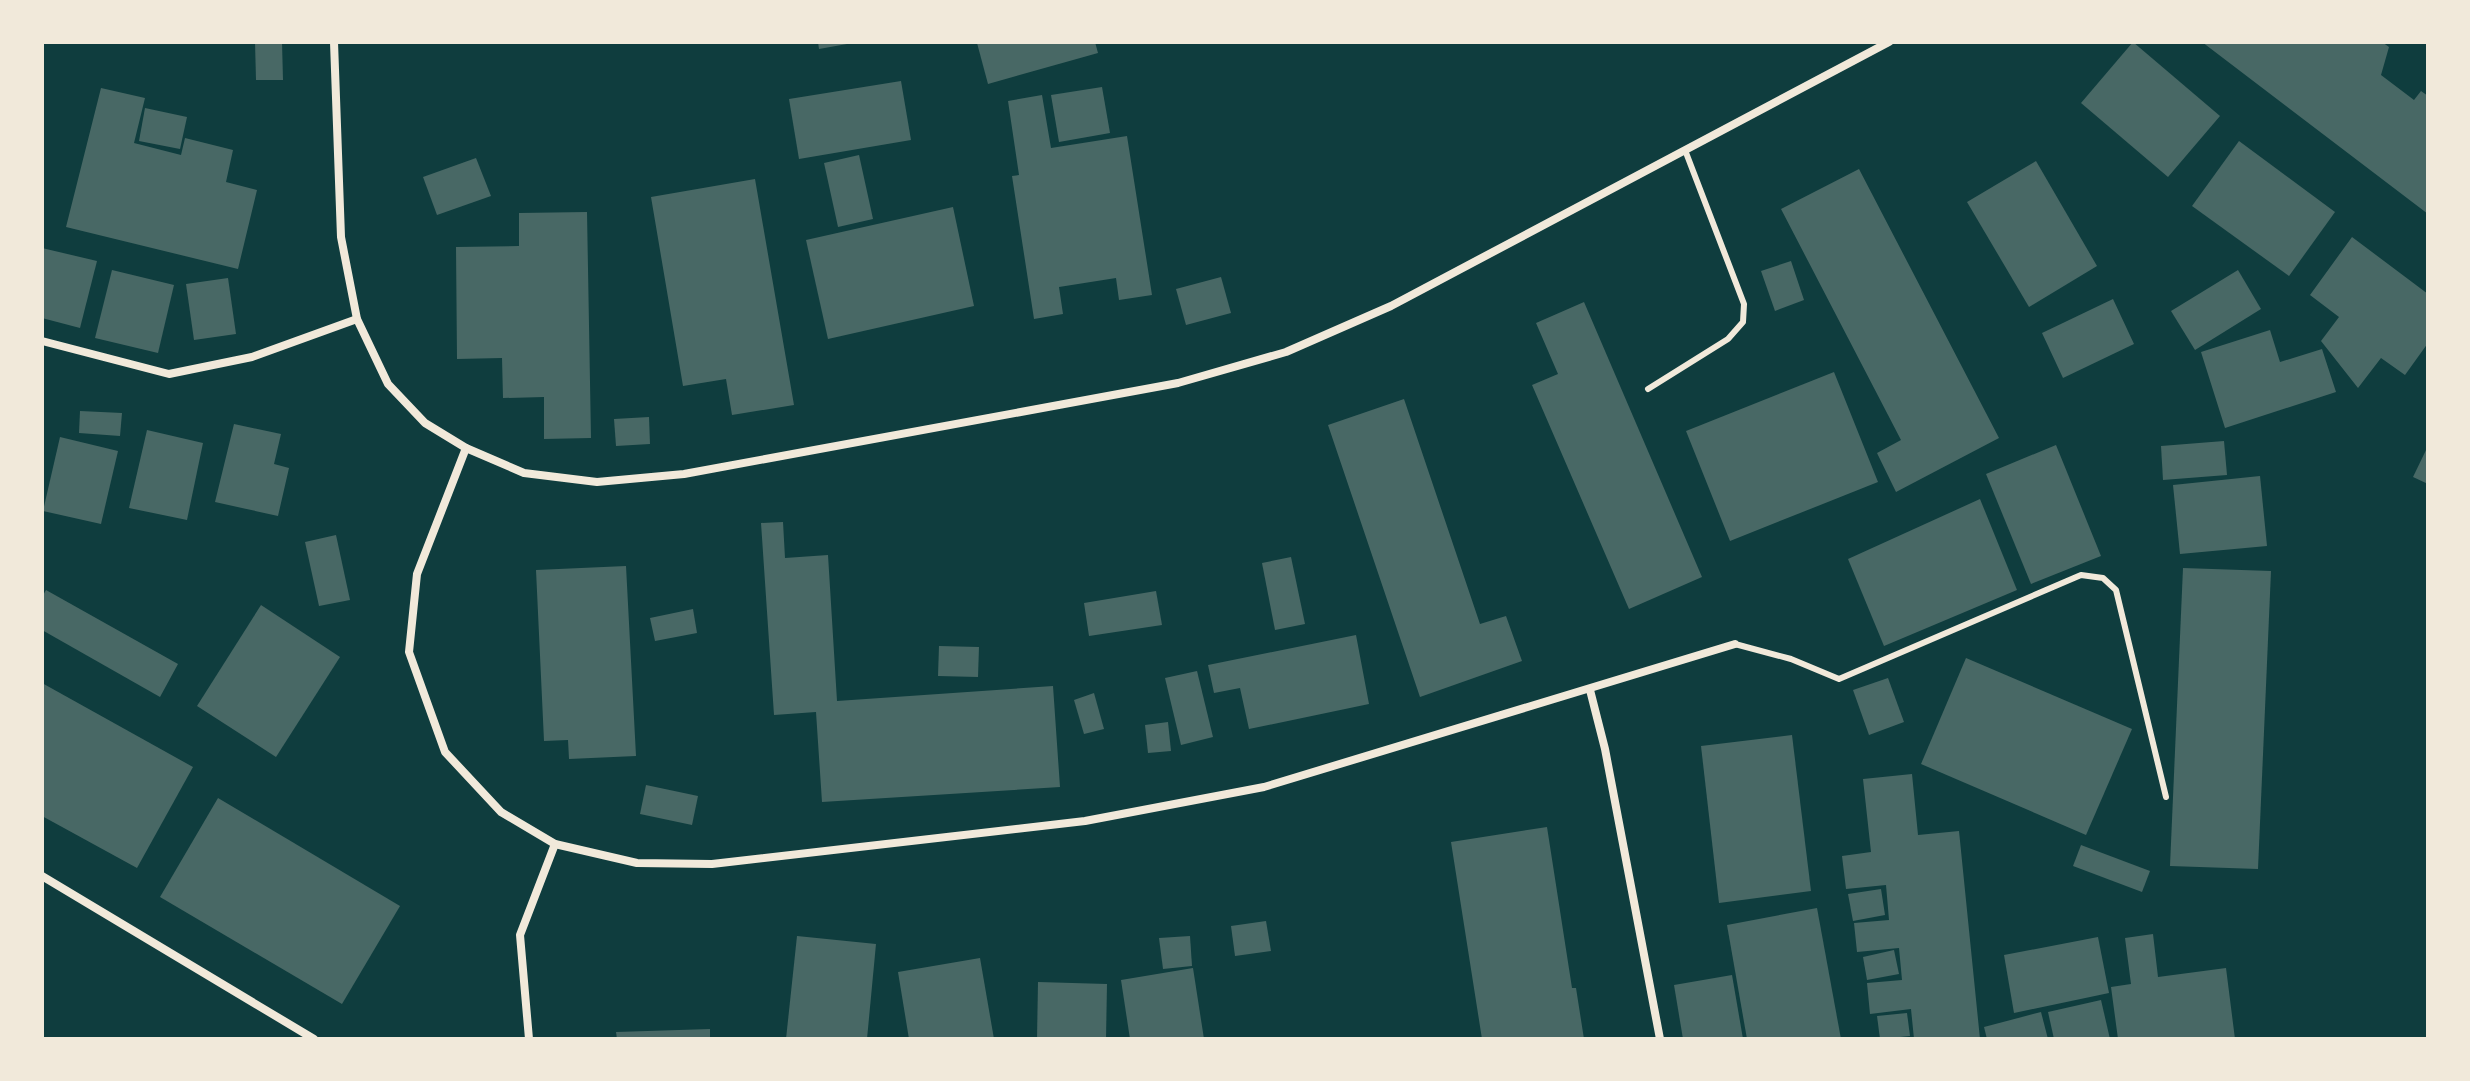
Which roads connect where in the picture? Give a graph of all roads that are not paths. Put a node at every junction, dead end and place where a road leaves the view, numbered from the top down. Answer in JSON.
{"nodes":[{"id":1,"x":334,"y":42,"type":"edge"},
{"id":2,"x":1889,"y":42,"type":"edge"},
{"id":3,"x":1685,"y":150,"type":"junction"},
{"id":4,"x":357,"y":319,"type":"junction"},
{"id":5,"x":42,"y":341,"type":"edge"},
{"id":6,"x":1648,"y":389,"type":"dead end"},
{"id":7,"x":466,"y":448,"type":"junction"},
{"id":8,"x":1735,"y":644,"type":"joint"},
{"id":9,"x":1590,"y":690,"type":"junction"},
{"id":10,"x":2166,"y":797,"type":"dead end"},
{"id":11,"x":555,"y":844,"type":"junction"},
{"id":12,"x":42,"y":876,"type":"edge"},
{"id":13,"x":314,"y":1039,"type":"edge"},
{"id":14,"x":529,"y":1039,"type":"edge"},
{"id":15,"x":1660,"y":1039,"type":"edge"}],
"edges":[{"from":1,"to":4,"type":"street"},
{"from":2,"to":3,"type":"street"},
{"from":3,"to":6,"type":"lane"},
{"from":3,"to":7,"type":"street"},
{"from":4,"to":5,"type":"street"},
{"from":4,"to":7,"type":"street"},
{"from":7,"to":11,"type":"street"},
{"from":8,"to":9,"type":"street"},
{"from":8,"to":10,"type":"lane"},
{"from":9,"to":11,"type":"street"},
{"from":9,"to":15,"type":"street"},
{"from":11,"to":14,"type":"street"},
{"from":12,"to":13,"type":"street"}]}
